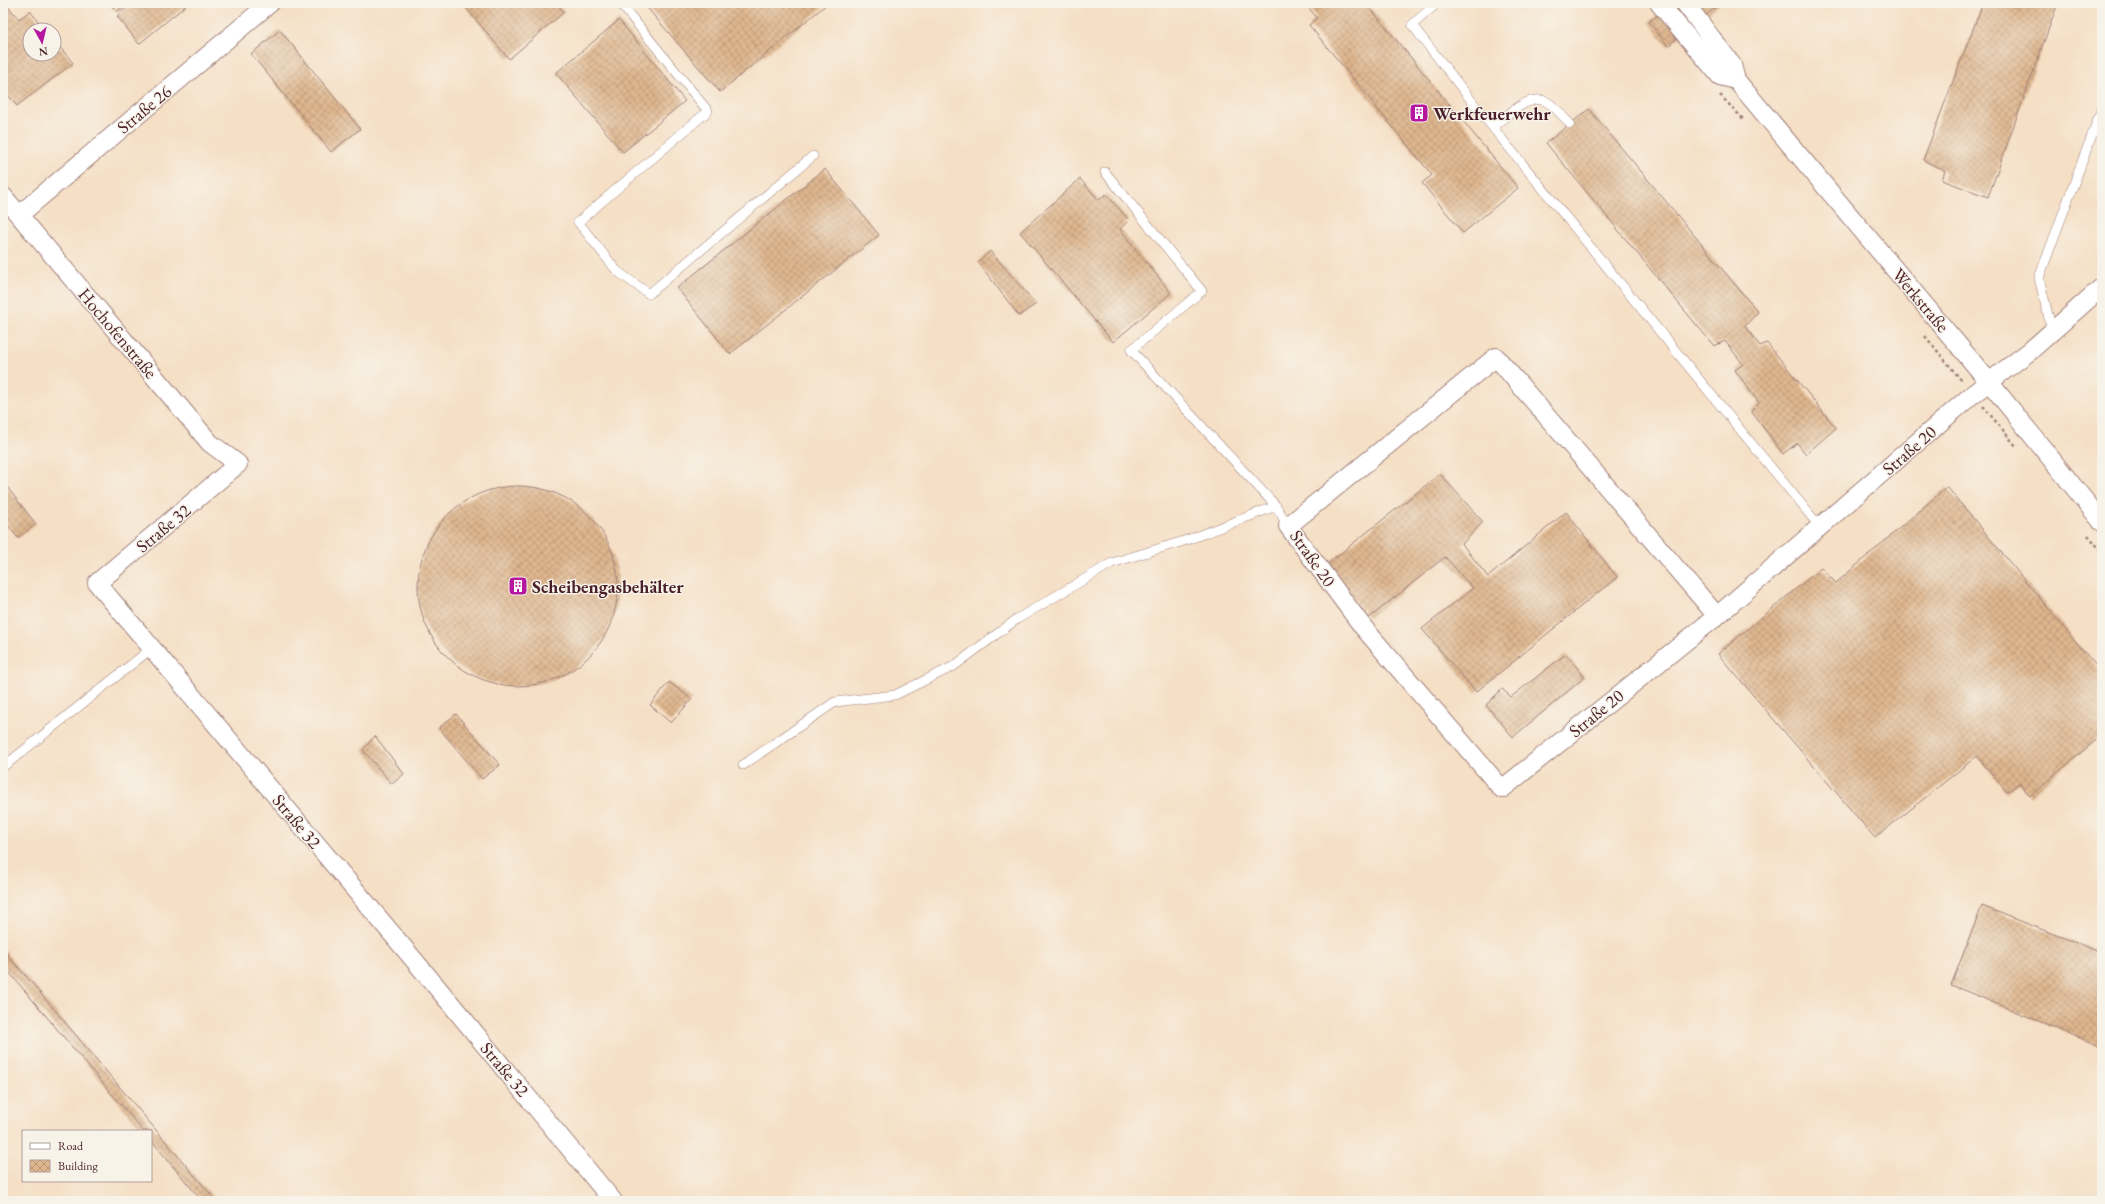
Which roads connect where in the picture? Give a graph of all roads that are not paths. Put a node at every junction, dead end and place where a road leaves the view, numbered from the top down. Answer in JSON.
{"nodes":[{"id":1,"x":270,"y":3,"type":"edge"},
{"id":2,"x":620,"y":3,"type":"edge"},
{"id":3,"x":1437,"y":3,"type":"edge"},
{"id":4,"x":1659,"y":3,"type":"edge"},
{"id":5,"x":1685,"y":3,"type":"edge"},
{"id":6,"x":1736,"y":80,"type":"junction"},
{"id":7,"x":2102,"y":108,"type":"edge"},
{"id":8,"x":1570,"y":124,"type":"dead end"},
{"id":9,"x":1494,"y":128,"type":"junction"},
{"id":10,"x":812,"y":156,"type":"dead end"},
{"id":11,"x":1105,"y":172,"type":"dead end"},
{"id":12,"x":3,"y":196,"type":"edge"},
{"id":13,"x":19,"y":215,"type":"junction"},
{"id":14,"x":2102,"y":287,"type":"edge"},
{"id":15,"x":2052,"y":331,"type":"junction"},
{"id":16,"x":1990,"y":383,"type":"junction"},
{"id":17,"x":238,"y":464,"type":"joint"},
{"id":18,"x":1276,"y":506,"type":"junction"},
{"id":19,"x":2102,"y":522,"type":"edge"},
{"id":20,"x":1288,"y":526,"type":"junction"},
{"id":21,"x":1820,"y":527,"type":"junction"},
{"id":22,"x":1717,"y":616,"type":"junction"},
{"id":23,"x":152,"y":648,"type":"junction"},
{"id":24,"x":743,"y":765,"type":"dead end"},
{"id":25,"x":3,"y":768,"type":"edge"},
{"id":26,"x":613,"y":1201,"type":"edge"}],
"edges":[{"from":1,"to":13,"type":"street","name":"Straße 26"},
{"from":2,"to":10,"type":"lane"},
{"from":3,"to":9,"type":"lane"},
{"from":4,"to":6,"type":"street","name":"Werkstraße"},
{"from":5,"to":6,"type":"street","name":"Werkstraße"},
{"from":6,"to":16,"type":"street","name":"Werkstraße"},
{"from":7,"to":15,"type":"lane"},
{"from":8,"to":9,"type":"lane"},
{"from":9,"to":21,"type":"lane"},
{"from":11,"to":18,"type":"lane"},
{"from":12,"to":13,"type":"street","name":"Hochofenstraße"},
{"from":13,"to":17,"type":"street","name":"Hochofenstraße"},
{"from":14,"to":15,"type":"street","name":"Straße 20"},
{"from":15,"to":16,"type":"street","name":"Straße 20"},
{"from":16,"to":19,"type":"street","name":"Werkstraße"},
{"from":16,"to":21,"type":"street","name":"Straße 20"},
{"from":17,"to":23,"type":"street","name":"Straße 32"},
{"from":18,"to":20,"type":"lane"},
{"from":18,"to":24,"type":"lane"},
{"from":20,"to":22,"type":"street","name":"Straße 20"},
{"from":20,"to":22,"type":"street","name":"Straße 20"},
{"from":21,"to":22,"type":"street","name":"Straße 20"},
{"from":23,"to":25,"type":"lane"},
{"from":23,"to":26,"type":"street","name":"Straße 32"}]}
